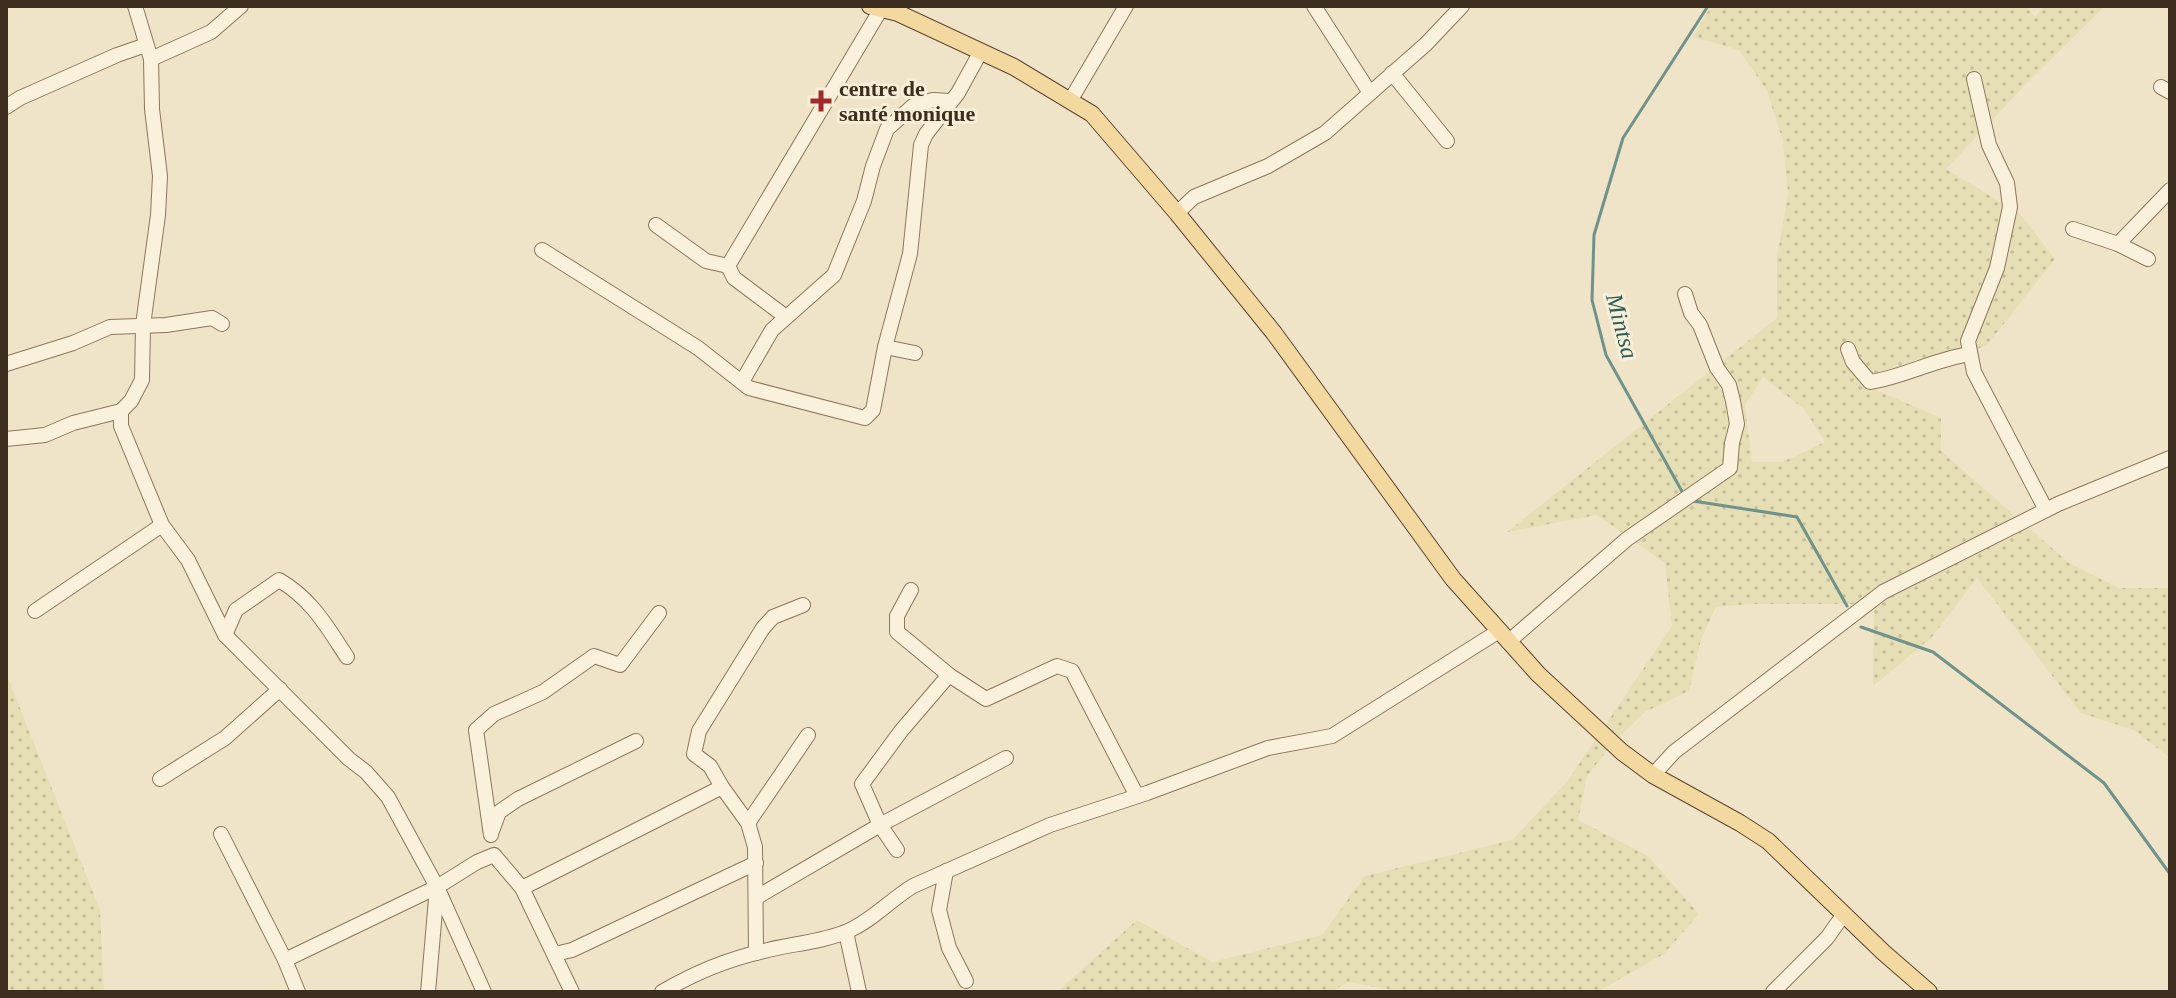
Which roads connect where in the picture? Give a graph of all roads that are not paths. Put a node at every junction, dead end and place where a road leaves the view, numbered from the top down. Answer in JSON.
{"nodes":[{"id":1,"x":135,"y":6,"type":"edge"},
{"id":2,"x":241,"y":6,"type":"edge"},
{"id":3,"x":1126,"y":6,"type":"edge"},
{"id":4,"x":1314,"y":6,"type":"edge"},
{"id":5,"x":1462,"y":6,"type":"edge"},
{"id":6,"x":875,"y":7,"type":"edge"},
{"id":7,"x":148,"y":52,"type":"junction"},
{"id":8,"x":980,"y":53,"type":"junction"},
{"id":9,"x":1392,"y":73,"type":"junction"},
{"id":10,"x":1974,"y":79,"type":"dead end"},
{"id":11,"x":1370,"y":93,"type":"junction"},
{"id":12,"x":950,"y":101,"type":"junction"},
{"id":13,"x":1070,"y":101,"type":"junction"},
{"id":14,"x":6,"y":107,"type":"edge"},
{"id":15,"x":1447,"y":141,"type":"dead end"},
{"id":16,"x":2170,"y":190,"type":"edge"},
{"id":17,"x":1177,"y":213,"type":"junction"},
{"id":18,"x":656,"y":225,"type":"dead end"},
{"id":19,"x":2073,"y":229,"type":"dead end"},
{"id":20,"x":2118,"y":244,"type":"junction"},
{"id":21,"x":542,"y":250,"type":"dead end"},
{"id":22,"x":2148,"y":259,"type":"dead end"},
{"id":23,"x":728,"y":266,"type":"junction"},
{"id":24,"x":1685,"y":294,"type":"dead end"},
{"id":25,"x":786,"y":317,"type":"junction"},
{"id":26,"x":222,"y":324,"type":"dead end"},
{"id":27,"x":143,"y":325,"type":"junction"},
{"id":28,"x":885,"y":347,"type":"junction"},
{"id":29,"x":1848,"y":349,"type":"dead end"},
{"id":30,"x":915,"y":353,"type":"dead end"},
{"id":31,"x":1970,"y":354,"type":"junction"},
{"id":32,"x":6,"y":364,"type":"edge"},
{"id":33,"x":743,"y":380,"type":"junction"},
{"id":34,"x":121,"y":411,"type":"junction"},
{"id":35,"x":6,"y":439,"type":"edge"},
{"id":36,"x":2170,"y":458,"type":"edge"},
{"id":37,"x":2046,"y":510,"type":"junction"},
{"id":38,"x":162,"y":525,"type":"junction"},
{"id":39,"x":911,"y":590,"type":"dead end"},
{"id":40,"x":803,"y":605,"type":"dead end"},
{"id":41,"x":35,"y":611,"type":"dead end"},
{"id":42,"x":659,"y":613,"type":"dead end"},
{"id":43,"x":225,"y":635,"type":"junction"},
{"id":44,"x":1504,"y":636,"type":"junction"},
{"id":45,"x":347,"y":657,"type":"dead end"},
{"id":46,"x":949,"y":675,"type":"junction"},
{"id":47,"x":280,"y":689,"type":"junction"},
{"id":48,"x":808,"y":735,"type":"dead end"},
{"id":49,"x":636,"y":741,"type":"dead end"},
{"id":50,"x":1006,"y":758,"type":"dead end"},
{"id":51,"x":1653,"y":775,"type":"junction"},
{"id":52,"x":160,"y":779,"type":"dead end"},
{"id":53,"x":722,"y":787,"type":"junction"},
{"id":54,"x":1137,"y":796,"type":"junction"},
{"id":55,"x":748,"y":823,"type":"junction"},
{"id":56,"x":880,"y":825,"type":"junction"},
{"id":57,"x":221,"y":834,"type":"dead end"},
{"id":58,"x":491,"y":835,"type":"junction"},
{"id":59,"x":897,"y":850,"type":"dead end"},
{"id":60,"x":494,"y":855,"type":"junction"},
{"id":61,"x":756,"y":863,"type":"junction"},
{"id":62,"x":946,"y":871,"type":"junction"},
{"id":63,"x":437,"y":887,"type":"junction"},
{"id":64,"x":522,"y":888,"type":"junction"},
{"id":65,"x":757,"y":897,"type":"junction"},
{"id":66,"x":1844,"y":914,"type":"junction"},
{"id":67,"x":846,"y":932,"type":"junction"},
{"id":68,"x":756,"y":953,"type":"junction"},
{"id":69,"x":555,"y":954,"type":"junction"},
{"id":70,"x":285,"y":960,"type":"junction"},
{"id":71,"x":966,"y":981,"type":"dead end"},
{"id":72,"x":298,"y":992,"type":"edge"},
{"id":73,"x":428,"y":992,"type":"edge"},
{"id":74,"x":484,"y":992,"type":"edge"},
{"id":75,"x":572,"y":992,"type":"edge"},
{"id":76,"x":662,"y":992,"type":"edge"},
{"id":77,"x":859,"y":992,"type":"edge"},
{"id":78,"x":1773,"y":992,"type":"edge"},
{"id":79,"x":1929,"y":992,"type":"edge"}],
"edges":[{"from":1,"to":7,"type":"street"},
{"from":2,"to":7,"type":"street"},
{"from":3,"to":13,"type":"street"},
{"from":4,"to":11,"type":"street"},
{"from":5,"to":9,"type":"street"},
{"from":6,"to":8,"type":"main road"},
{"from":6,"to":23,"type":"street"},
{"from":7,"to":14,"type":"street"},
{"from":7,"to":27,"type":"street"},
{"from":8,"to":12,"type":"street"},
{"from":8,"to":13,"type":"main road"},
{"from":9,"to":11,"type":"street"},
{"from":9,"to":15,"type":"street"},
{"from":10,"to":31,"type":"street"},
{"from":11,"to":17,"type":"street"},
{"from":12,"to":25,"type":"street"},
{"from":12,"to":28,"type":"street"},
{"from":13,"to":17,"type":"main road"},
{"from":16,"to":20,"type":"street"},
{"from":17,"to":44,"type":"main road"},
{"from":18,"to":23,"type":"street"},
{"from":19,"to":20,"type":"street"},
{"from":20,"to":22,"type":"street"},
{"from":21,"to":33,"type":"street"},
{"from":23,"to":25,"type":"street"},
{"from":24,"to":44,"type":"street"},
{"from":25,"to":33,"type":"street"},
{"from":26,"to":27,"type":"street"},
{"from":27,"to":32,"type":"street"},
{"from":27,"to":34,"type":"street"},
{"from":28,"to":30,"type":"street"},
{"from":28,"to":33,"type":"street"},
{"from":29,"to":31,"type":"street"},
{"from":31,"to":37,"type":"street"},
{"from":34,"to":35,"type":"street"},
{"from":34,"to":38,"type":"street"},
{"from":36,"to":37,"type":"street"},
{"from":37,"to":51,"type":"street"},
{"from":38,"to":41,"type":"street"},
{"from":38,"to":43,"type":"street"},
{"from":39,"to":46,"type":"street"},
{"from":40,"to":53,"type":"street"},
{"from":42,"to":58,"type":"street"},
{"from":43,"to":45,"type":"street"},
{"from":43,"to":47,"type":"street"},
{"from":44,"to":51,"type":"main road"},
{"from":44,"to":54,"type":"street"},
{"from":46,"to":54,"type":"street"},
{"from":46,"to":56,"type":"street"},
{"from":47,"to":52,"type":"street"},
{"from":47,"to":63,"type":"street"},
{"from":48,"to":55,"type":"street"},
{"from":49,"to":58,"type":"street"},
{"from":50,"to":56,"type":"street"},
{"from":51,"to":66,"type":"main road"},
{"from":53,"to":55,"type":"street"},
{"from":53,"to":64,"type":"street"},
{"from":54,"to":62,"type":"street"},
{"from":55,"to":61,"type":"street"},
{"from":56,"to":59,"type":"street"},
{"from":56,"to":65,"type":"street"},
{"from":57,"to":70,"type":"street"},
{"from":58,"to":60,"type":"street"},
{"from":60,"to":63,"type":"street"},
{"from":60,"to":64,"type":"street"},
{"from":61,"to":65,"type":"street"},
{"from":61,"to":69,"type":"street"},
{"from":62,"to":67,"type":"street"},
{"from":62,"to":71,"type":"street"},
{"from":63,"to":70,"type":"street"},
{"from":63,"to":73,"type":"street"},
{"from":63,"to":74,"type":"street"},
{"from":64,"to":69,"type":"street"},
{"from":65,"to":68,"type":"street"},
{"from":66,"to":78,"type":"street"},
{"from":66,"to":79,"type":"main road"},
{"from":67,"to":68,"type":"street"},
{"from":67,"to":77,"type":"street"},
{"from":68,"to":76,"type":"street"},
{"from":69,"to":75,"type":"street"},
{"from":70,"to":72,"type":"street"}]}
